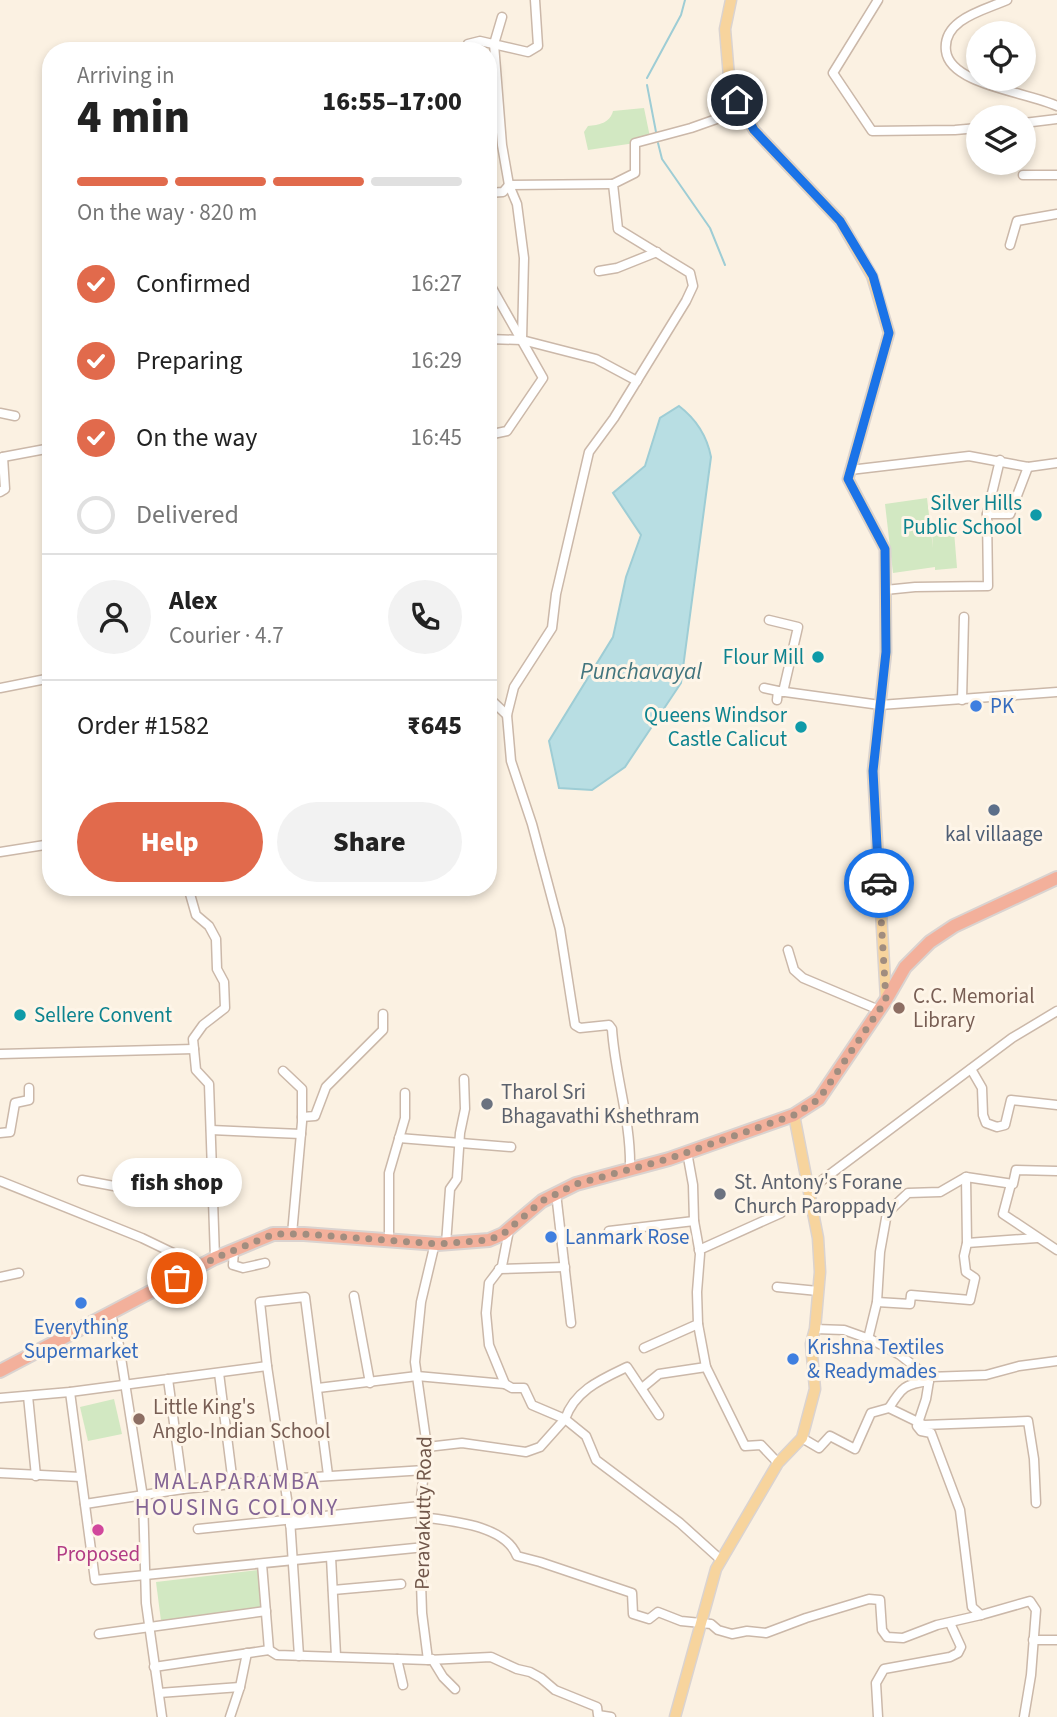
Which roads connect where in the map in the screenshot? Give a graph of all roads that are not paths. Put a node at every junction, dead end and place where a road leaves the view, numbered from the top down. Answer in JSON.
{"nodes":[{"id":1,"x":535,"y":0,"type":"edge"},
{"id":2,"x":731,"y":0,"type":"edge"},
{"id":3,"x":878,"y":0,"type":"edge"},
{"id":4,"x":1007,"y":0,"type":"edge"},
{"id":5,"x":502,"y":16,"type":"dead end"},
{"id":6,"x":495,"y":42,"type":"edge"},
{"id":7,"x":497,"y":45,"type":"edge"},
{"id":8,"x":497,"y":82,"type":"edge"},
{"id":9,"x":1057,"y":106,"type":"edge"},
{"id":10,"x":742,"y":110,"type":"junction"},
{"id":11,"x":1057,"y":119,"type":"edge"},
{"id":12,"x":1036,"y":122,"type":"edge"},
{"id":13,"x":966,"y":129,"type":"edge"},
{"id":14,"x":1036,"y":175,"type":"edge"},
{"id":15,"x":1057,"y":175,"type":"edge"},
{"id":16,"x":612,"y":184,"type":"junction"},
{"id":17,"x":509,"y":185,"type":"junction"},
{"id":18,"x":497,"y":192,"type":"edge"},
{"id":19,"x":1057,"y":215,"type":"edge"},
{"id":20,"x":1010,"y":246,"type":"dead end"},
{"id":21,"x":657,"y":253,"type":"junction"},
{"id":22,"x":599,"y":271,"type":"dead end"},
{"id":23,"x":497,"y":297,"type":"edge"},
{"id":24,"x":497,"y":340,"type":"edge"},
{"id":25,"x":522,"y":340,"type":"junction"},
{"id":26,"x":638,"y":381,"type":"junction"},
{"id":27,"x":0,"y":413,"type":"edge"},
{"id":28,"x":15,"y":416,"type":"dead end"},
{"id":29,"x":497,"y":433,"type":"edge"},
{"id":30,"x":42,"y":450,"type":"edge"},
{"id":31,"x":2,"y":460,"type":"edge"},
{"id":32,"x":1000,"y":460,"type":"junction"},
{"id":33,"x":1057,"y":463,"type":"edge"},
{"id":34,"x":1028,"y":467,"type":"junction"},
{"id":35,"x":850,"y":470,"type":"junction"},
{"id":36,"x":0,"y":492,"type":"edge"},
{"id":37,"x":987,"y":514,"type":"junction"},
{"id":38,"x":885,"y":590,"type":"junction"},
{"id":39,"x":964,"y":617,"type":"dead end"},
{"id":40,"x":769,"y":620,"type":"dead end"},
{"id":41,"x":42,"y":680,"type":"edge"},
{"id":42,"x":0,"y":688,"type":"edge"},
{"id":43,"x":764,"y":688,"type":"dead end"},
{"id":44,"x":1057,"y":692,"type":"edge"},
{"id":45,"x":779,"y":694,"type":"junction"},
{"id":46,"x":962,"y":700,"type":"junction"},
{"id":47,"x":880,"y":705,"type":"junction"},
{"id":48,"x":497,"y":706,"type":"edge"},
{"id":49,"x":507,"y":715,"type":"junction"},
{"id":50,"x":42,"y":845,"type":"edge"},
{"id":51,"x":0,"y":852,"type":"edge"},
{"id":52,"x":1057,"y":878,"type":"edge"},
{"id":53,"x":190,"y":896,"type":"edge"},
{"id":54,"x":788,"y":950,"type":"dead end"},
{"id":55,"x":882,"y":1005,"type":"junction"},
{"id":56,"x":1057,"y":1011,"type":"edge"},
{"id":57,"x":383,"y":1014,"type":"dead end"},
{"id":58,"x":194,"y":1049,"type":"junction"},
{"id":59,"x":0,"y":1054,"type":"edge"},
{"id":60,"x":971,"y":1069,"type":"junction"},
{"id":61,"x":283,"y":1071,"type":"dead end"},
{"id":62,"x":464,"y":1079,"type":"dead end"},
{"id":63,"x":29,"y":1088,"type":"dead end"},
{"id":64,"x":405,"y":1093,"type":"dead end"},
{"id":65,"x":1057,"y":1105,"type":"edge"},
{"id":66,"x":794,"y":1115,"type":"junction"},
{"id":67,"x":302,"y":1117,"type":"junction"},
{"id":68,"x":211,"y":1130,"type":"junction"},
{"id":69,"x":0,"y":1133,"type":"edge"},
{"id":70,"x":300,"y":1134,"type":"junction"},
{"id":71,"x":399,"y":1138,"type":"junction"},
{"id":72,"x":459,"y":1143,"type":"junction"},
{"id":73,"x":511,"y":1147,"type":"dead end"},
{"id":74,"x":688,"y":1152,"type":"junction"},
{"id":75,"x":630,"y":1168,"type":"junction"},
{"id":76,"x":1057,"y":1171,"type":"edge"},
{"id":77,"x":966,"y":1177,"type":"junction"},
{"id":78,"x":82,"y":1180,"type":"dead end"},
{"id":79,"x":0,"y":1181,"type":"edge"},
{"id":80,"x":1011,"y":1184,"type":"junction"},
{"id":81,"x":809,"y":1190,"type":"junction"},
{"id":82,"x":556,"y":1192,"type":"junction"},
{"id":83,"x":212,"y":1199,"type":"junction"},
{"id":84,"x":781,"y":1213,"type":"dead end"},
{"id":85,"x":694,"y":1221,"type":"junction"},
{"id":86,"x":509,"y":1230,"type":"junction"},
{"id":87,"x":610,"y":1231,"type":"dead end"},
{"id":88,"x":292,"y":1234,"type":"junction"},
{"id":89,"x":1037,"y":1238,"type":"junction"},
{"id":90,"x":389,"y":1240,"type":"junction"},
{"id":91,"x":967,"y":1243,"type":"junction"},
{"id":92,"x":441,"y":1244,"type":"junction"},
{"id":93,"x":234,"y":1250,"type":"junction"},
{"id":94,"x":699,"y":1250,"type":"junction"},
{"id":95,"x":1057,"y":1250,"type":"edge"},
{"id":96,"x":215,"y":1258,"type":"junction"},
{"id":97,"x":265,"y":1263,"type":"dead end"},
{"id":98,"x":200,"y":1266,"type":"junction"},
{"id":99,"x":565,"y":1267,"type":"junction"},
{"id":100,"x":499,"y":1269,"type":"junction"},
{"id":101,"x":19,"y":1273,"type":"dead end"},
{"id":102,"x":0,"y":1276,"type":"edge"},
{"id":103,"x":777,"y":1287,"type":"dead end"},
{"id":104,"x":818,"y":1291,"type":"junction"},
{"id":105,"x":354,"y":1296,"type":"dead end"},
{"id":106,"x":877,"y":1302,"type":"junction"},
{"id":107,"x":111,"y":1314,"type":"junction"},
{"id":108,"x":571,"y":1322,"type":"dead end"},
{"id":109,"x":698,"y":1324,"type":"junction"},
{"id":110,"x":815,"y":1329,"type":"junction"},
{"id":111,"x":867,"y":1339,"type":"junction"},
{"id":112,"x":644,"y":1348,"type":"dead end"},
{"id":113,"x":1057,"y":1361,"type":"edge"},
{"id":114,"x":267,"y":1366,"type":"junction"},
{"id":115,"x":706,"y":1367,"type":"junction"},
{"id":116,"x":0,"y":1371,"type":"edge"},
{"id":117,"x":219,"y":1373,"type":"junction"},
{"id":118,"x":417,"y":1376,"type":"junction"},
{"id":119,"x":168,"y":1379,"type":"junction"},
{"id":120,"x":928,"y":1379,"type":"junction"},
{"id":121,"x":370,"y":1383,"type":"junction"},
{"id":122,"x":124,"y":1384,"type":"junction"},
{"id":123,"x":505,"y":1384,"type":"junction"},
{"id":124,"x":318,"y":1388,"type":"junction"},
{"id":125,"x":642,"y":1388,"type":"junction"},
{"id":126,"x":70,"y":1392,"type":"junction"},
{"id":127,"x":28,"y":1396,"type":"junction"},
{"id":128,"x":0,"y":1398,"type":"edge"},
{"id":129,"x":890,"y":1408,"type":"junction"},
{"id":130,"x":659,"y":1415,"type":"dead end"},
{"id":131,"x":565,"y":1419,"type":"junction"},
{"id":132,"x":917,"y":1422,"type":"junction"},
{"id":133,"x":802,"y":1438,"type":"junction"},
{"id":134,"x":427,"y":1447,"type":"junction"},
{"id":135,"x":778,"y":1463,"type":"junction"},
{"id":136,"x":425,"y":1470,"type":"junction"},
{"id":137,"x":0,"y":1473,"type":"edge"},
{"id":138,"x":328,"y":1475,"type":"junction"},
{"id":139,"x":36,"y":1476,"type":"junction"},
{"id":140,"x":81,"y":1477,"type":"junction"},
{"id":141,"x":284,"y":1479,"type":"junction"},
{"id":142,"x":233,"y":1484,"type":"junction"},
{"id":143,"x":183,"y":1489,"type":"junction"},
{"id":144,"x":143,"y":1497,"type":"junction"},
{"id":145,"x":1036,"y":1503,"type":"dead end"},
{"id":146,"x":85,"y":1504,"type":"junction"},
{"id":147,"x":421,"y":1511,"type":"junction"},
{"id":148,"x":290,"y":1522,"type":"junction"},
{"id":149,"x":198,"y":1528,"type":"dead end"},
{"id":150,"x":425,"y":1547,"type":"junction"},
{"id":151,"x":331,"y":1556,"type":"junction"},
{"id":152,"x":293,"y":1560,"type":"junction"},
{"id":153,"x":722,"y":1560,"type":"junction"},
{"id":154,"x":262,"y":1564,"type":"junction"},
{"id":155,"x":145,"y":1576,"type":"junction"},
{"id":156,"x":401,"y":1584,"type":"dead end"},
{"id":157,"x":333,"y":1590,"type":"junction"},
{"id":158,"x":266,"y":1611,"type":"junction"},
{"id":159,"x":981,"y":1615,"type":"junction"},
{"id":160,"x":700,"y":1621,"type":"junction"},
{"id":161,"x":950,"y":1623,"type":"junction"},
{"id":162,"x":149,"y":1626,"type":"junction"},
{"id":163,"x":99,"y":1634,"type":"dead end"},
{"id":164,"x":1033,"y":1640,"type":"junction"},
{"id":165,"x":1057,"y":1640,"type":"edge"},
{"id":166,"x":269,"y":1650,"type":"junction"},
{"id":167,"x":247,"y":1653,"type":"junction"},
{"id":168,"x":299,"y":1656,"type":"junction"},
{"id":169,"x":336,"y":1656,"type":"junction"},
{"id":170,"x":397,"y":1659,"type":"junction"},
{"id":171,"x":430,"y":1659,"type":"junction"},
{"id":172,"x":154,"y":1667,"type":"junction"},
{"id":173,"x":403,"y":1685,"type":"dead end"},
{"id":174,"x":240,"y":1687,"type":"junction"},
{"id":175,"x":455,"y":1689,"type":"dead end"},
{"id":176,"x":159,"y":1693,"type":"junction"},
{"id":177,"x":162,"y":1717,"type":"edge"},
{"id":178,"x":230,"y":1717,"type":"edge"},
{"id":179,"x":611,"y":1717,"type":"edge"},
{"id":180,"x":675,"y":1717,"type":"edge"},
{"id":181,"x":878,"y":1717,"type":"edge"},
{"id":182,"x":1024,"y":1717,"type":"edge"}],
"edges":[{"from":1,"to":7,"type":"street"},
{"from":2,"to":10,"type":"main road"},
{"from":3,"to":13,"type":"street"},
{"from":4,"to":9,"type":"street"},
{"from":5,"to":6,"type":"street"},
{"from":8,"to":17,"type":"street"},
{"from":10,"to":16,"type":"street"},
{"from":10,"to":35,"type":"main road"},
{"from":11,"to":12,"type":"street"},
{"from":14,"to":15,"type":"street"},
{"from":16,"to":17,"type":"street"},
{"from":16,"to":21,"type":"street"},
{"from":17,"to":18,"type":"street"},
{"from":17,"to":25,"type":"street"},
{"from":19,"to":20,"type":"street"},
{"from":21,"to":22,"type":"street"},
{"from":21,"to":26,"type":"street"},
{"from":23,"to":25,"type":"street"},
{"from":24,"to":25,"type":"street"},
{"from":25,"to":26,"type":"street"},
{"from":25,"to":29,"type":"street"},
{"from":26,"to":49,"type":"street"},
{"from":27,"to":28,"type":"street"},
{"from":30,"to":31,"type":"street"},
{"from":31,"to":36,"type":"street"},
{"from":32,"to":34,"type":"street"},
{"from":32,"to":35,"type":"street"},
{"from":32,"to":37,"type":"street"},
{"from":33,"to":34,"type":"street"},
{"from":34,"to":37,"type":"street"},
{"from":35,"to":38,"type":"main road"},
{"from":37,"to":38,"type":"street"},
{"from":38,"to":47,"type":"main road"},
{"from":39,"to":46,"type":"street"},
{"from":40,"to":45,"type":"street"},
{"from":41,"to":42,"type":"street"},
{"from":43,"to":45,"type":"street"},
{"from":44,"to":46,"type":"street"},
{"from":45,"to":47,"type":"street"},
{"from":46,"to":47,"type":"street"},
{"from":47,"to":55,"type":"main road"},
{"from":48,"to":49,"type":"street"},
{"from":49,"to":75,"type":"street"},
{"from":50,"to":51,"type":"street"},
{"from":52,"to":55,"type":"highway"},
{"from":53,"to":58,"type":"street"},
{"from":54,"to":55,"type":"street"},
{"from":55,"to":66,"type":"highway"},
{"from":56,"to":60,"type":"street"},
{"from":57,"to":67,"type":"street"},
{"from":58,"to":59,"type":"street"},
{"from":58,"to":68,"type":"street"},
{"from":60,"to":65,"type":"street"},
{"from":60,"to":81,"type":"street"},
{"from":61,"to":67,"type":"street"},
{"from":62,"to":72,"type":"street","name":"Peravakutty Road"},
{"from":63,"to":69,"type":"street"},
{"from":64,"to":71,"type":"street"},
{"from":66,"to":74,"type":"highway"},
{"from":66,"to":81,"type":"main road"},
{"from":67,"to":70,"type":"street"},
{"from":68,"to":70,"type":"street"},
{"from":68,"to":83,"type":"street"},
{"from":70,"to":88,"type":"street"},
{"from":71,"to":72,"type":"street"},
{"from":71,"to":90,"type":"street"},
{"from":72,"to":73,"type":"street"},
{"from":72,"to":92,"type":"street","name":"Peravakutty Road"},
{"from":74,"to":75,"type":"highway"},
{"from":74,"to":85,"type":"street"},
{"from":75,"to":82,"type":"highway"},
{"from":76,"to":80,"type":"street"},
{"from":77,"to":80,"type":"street"},
{"from":77,"to":91,"type":"street"},
{"from":77,"to":106,"type":"street"},
{"from":78,"to":83,"type":"street"},
{"from":79,"to":98,"type":"street"},
{"from":80,"to":89,"type":"street"},
{"from":81,"to":104,"type":"main road"},
{"from":82,"to":86,"type":"highway"},
{"from":82,"to":99,"type":"street"},
{"from":83,"to":96,"type":"street"},
{"from":84,"to":94,"type":"street"},
{"from":85,"to":87,"type":"street"},
{"from":85,"to":94,"type":"street"},
{"from":86,"to":92,"type":"highway"},
{"from":86,"to":100,"type":"street"},
{"from":88,"to":90,"type":"highway"},
{"from":88,"to":93,"type":"highway"},
{"from":89,"to":91,"type":"street"},
{"from":89,"to":95,"type":"street"},
{"from":90,"to":92,"type":"highway"},
{"from":91,"to":106,"type":"street"},
{"from":92,"to":118,"type":"street","name":"Peravakutty Road"},
{"from":93,"to":96,"type":"highway"},
{"from":93,"to":97,"type":"street"},
{"from":94,"to":109,"type":"street"},
{"from":96,"to":98,"type":"highway"},
{"from":98,"to":107,"type":"highway"},
{"from":99,"to":100,"type":"street"},
{"from":99,"to":108,"type":"street"},
{"from":100,"to":123,"type":"street"},
{"from":101,"to":102,"type":"street"},
{"from":103,"to":104,"type":"street"},
{"from":104,"to":110,"type":"main road"},
{"from":105,"to":121,"type":"street"},
{"from":106,"to":111,"type":"street"},
{"from":107,"to":116,"type":"highway"},
{"from":107,"to":122,"type":"street"},
{"from":109,"to":112,"type":"street"},
{"from":109,"to":115,"type":"street"},
{"from":110,"to":111,"type":"street"},
{"from":110,"to":133,"type":"main road"},
{"from":111,"to":120,"type":"street"},
{"from":113,"to":120,"type":"street"},
{"from":114,"to":117,"type":"street"},
{"from":114,"to":124,"type":"street"},
{"from":114,"to":141,"type":"street"},
{"from":115,"to":125,"type":"street"},
{"from":115,"to":135,"type":"street"},
{"from":117,"to":119,"type":"street"},
{"from":117,"to":142,"type":"street"},
{"from":118,"to":121,"type":"street"},
{"from":118,"to":123,"type":"street"},
{"from":118,"to":134,"type":"street","name":"Peravakutty Road"},
{"from":119,"to":122,"type":"street"},
{"from":119,"to":143,"type":"street"},
{"from":120,"to":129,"type":"street"},
{"from":120,"to":132,"type":"street"},
{"from":121,"to":124,"type":"street"},
{"from":122,"to":126,"type":"street"},
{"from":122,"to":144,"type":"street"},
{"from":123,"to":131,"type":"street"},
{"from":124,"to":138,"type":"street"},
{"from":125,"to":130,"type":"street"},
{"from":125,"to":131,"type":"street"},
{"from":126,"to":127,"type":"street"},
{"from":126,"to":140,"type":"street"},
{"from":127,"to":128,"type":"street"},
{"from":127,"to":139,"type":"street"},
{"from":129,"to":132,"type":"street"},
{"from":129,"to":133,"type":"street"},
{"from":131,"to":134,"type":"street"},
{"from":131,"to":153,"type":"street"},
{"from":132,"to":145,"type":"street"},
{"from":132,"to":159,"type":"street"},
{"from":133,"to":135,"type":"main road"},
{"from":134,"to":136,"type":"street","name":"Peravakutty Road"},
{"from":135,"to":153,"type":"main road"},
{"from":136,"to":138,"type":"street"},
{"from":136,"to":147,"type":"street","name":"Peravakutty Road"},
{"from":137,"to":139,"type":"street"},
{"from":138,"to":141,"type":"street"},
{"from":139,"to":140,"type":"street"},
{"from":140,"to":146,"type":"street"},
{"from":141,"to":142,"type":"street"},
{"from":141,"to":148,"type":"street"},
{"from":142,"to":143,"type":"street"},
{"from":143,"to":144,"type":"street"},
{"from":144,"to":146,"type":"street"},
{"from":144,"to":155,"type":"street"},
{"from":146,"to":155,"type":"street"},
{"from":147,"to":148,"type":"street"},
{"from":147,"to":150,"type":"street","name":"Peravakutty Road"},
{"from":147,"to":160,"type":"street"},
{"from":148,"to":149,"type":"street"},
{"from":148,"to":152,"type":"street"},
{"from":150,"to":151,"type":"street"},
{"from":150,"to":171,"type":"street","name":"Peravakutty Road"},
{"from":151,"to":152,"type":"street"},
{"from":151,"to":157,"type":"street"},
{"from":152,"to":154,"type":"street"},
{"from":152,"to":168,"type":"street"},
{"from":153,"to":160,"type":"main road"},
{"from":154,"to":155,"type":"street"},
{"from":154,"to":158,"type":"street"},
{"from":155,"to":162,"type":"street"},
{"from":156,"to":157,"type":"street"},
{"from":157,"to":169,"type":"street"},
{"from":158,"to":162,"type":"street"},
{"from":158,"to":166,"type":"street"},
{"from":159,"to":161,"type":"street"},
{"from":159,"to":164,"type":"street"},
{"from":160,"to":161,"type":"street"},
{"from":160,"to":180,"type":"main road"},
{"from":161,"to":181,"type":"street"},
{"from":162,"to":163,"type":"street"},
{"from":162,"to":172,"type":"street"},
{"from":164,"to":165,"type":"street"},
{"from":164,"to":182,"type":"street"},
{"from":166,"to":167,"type":"street"},
{"from":166,"to":168,"type":"street"},
{"from":167,"to":172,"type":"street"},
{"from":167,"to":174,"type":"street"},
{"from":168,"to":169,"type":"street"},
{"from":169,"to":170,"type":"street"},
{"from":170,"to":171,"type":"street"},
{"from":170,"to":173,"type":"street"},
{"from":171,"to":175,"type":"street"},
{"from":171,"to":179,"type":"street"},
{"from":172,"to":176,"type":"street"},
{"from":174,"to":176,"type":"street"},
{"from":174,"to":178,"type":"street"},
{"from":176,"to":177,"type":"street"}]}
